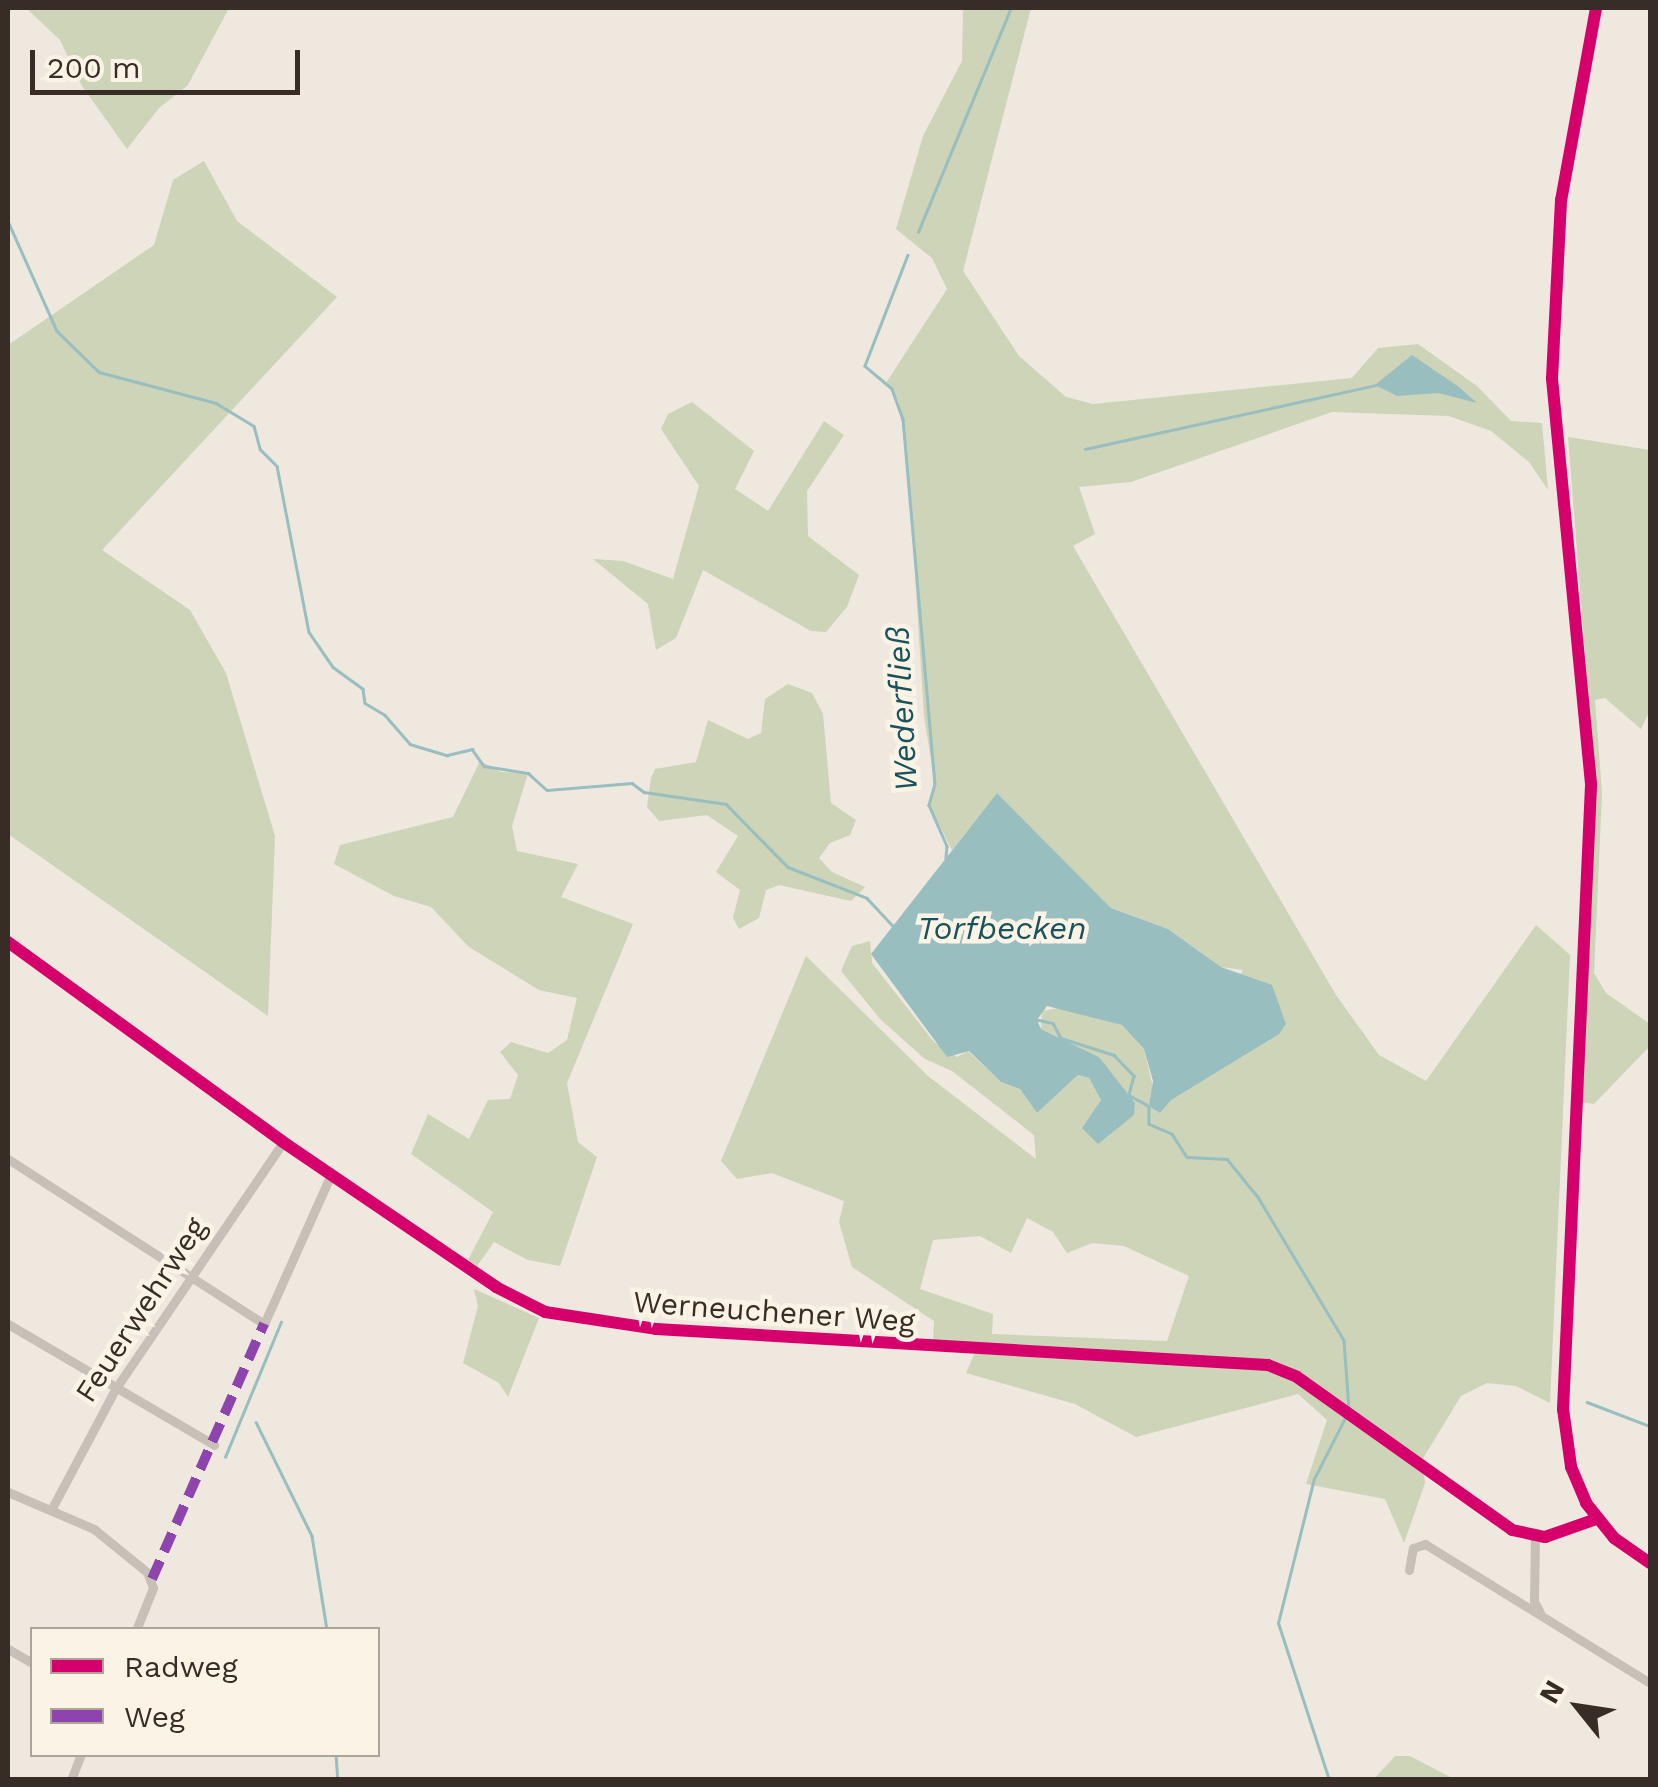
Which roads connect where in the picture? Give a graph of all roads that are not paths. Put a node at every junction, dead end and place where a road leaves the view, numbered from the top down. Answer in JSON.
{"nodes":[{"id":1,"x":1596,"y":8,"type":"edge"},
{"id":2,"x":8,"y":942,"type":"edge"},
{"id":3,"x":284,"y":1142,"type":"junction"},
{"id":4,"x":8,"y":1159,"type":"edge"},
{"id":5,"x":332,"y":1174,"type":"junction"},
{"id":6,"x":189,"y":1276,"type":"junction"},
{"id":7,"x":8,"y":1324,"type":"edge"},
{"id":8,"x":116,"y":1388,"type":"junction"},
{"id":9,"x":214,"y":1446,"type":"dead end"},
{"id":10,"x":8,"y":1492,"type":"edge"},
{"id":11,"x":51,"y":1510,"type":"junction"},
{"id":12,"x":1596,"y":1519,"type":"junction"},
{"id":13,"x":1535,"y":1537,"type":"junction"},
{"id":14,"x":1650,"y":1563,"type":"edge"},
{"id":15,"x":1408,"y":1570,"type":"dead end"},
{"id":16,"x":1542,"y":1616,"type":"junction"},
{"id":17,"x":137,"y":1627,"type":"edge"},
{"id":18,"x":8,"y":1649,"type":"edge"},
{"id":19,"x":30,"y":1662,"type":"edge"},
{"id":20,"x":1650,"y":1683,"type":"edge"}],
"edges":[{"from":1,"to":12,"type":"street"},
{"from":2,"to":3,"type":"street","name":"Werneuchener Weg"},
{"from":3,"to":5,"type":"street","name":"Werneuchener Weg"},
{"from":3,"to":6,"type":"street","name":"Feuerwehrweg"},
{"from":4,"to":6,"type":"street"},
{"from":5,"to":6,"type":"street"},
{"from":5,"to":13,"type":"street","name":"Werneuchener Weg"},
{"from":6,"to":8,"type":"street","name":"Feuerwehrweg"},
{"from":7,"to":8,"type":"street"},
{"from":8,"to":9,"type":"street"},
{"from":8,"to":11,"type":"street","name":"Feuerwehrweg"},
{"from":10,"to":11,"type":"street"},
{"from":11,"to":17,"type":"street"},
{"from":12,"to":13,"type":"street"},
{"from":12,"to":14,"type":"street"},
{"from":13,"to":16,"type":"street"},
{"from":15,"to":16,"type":"street"},
{"from":16,"to":20,"type":"street"},
{"from":18,"to":19,"type":"street"}]}
